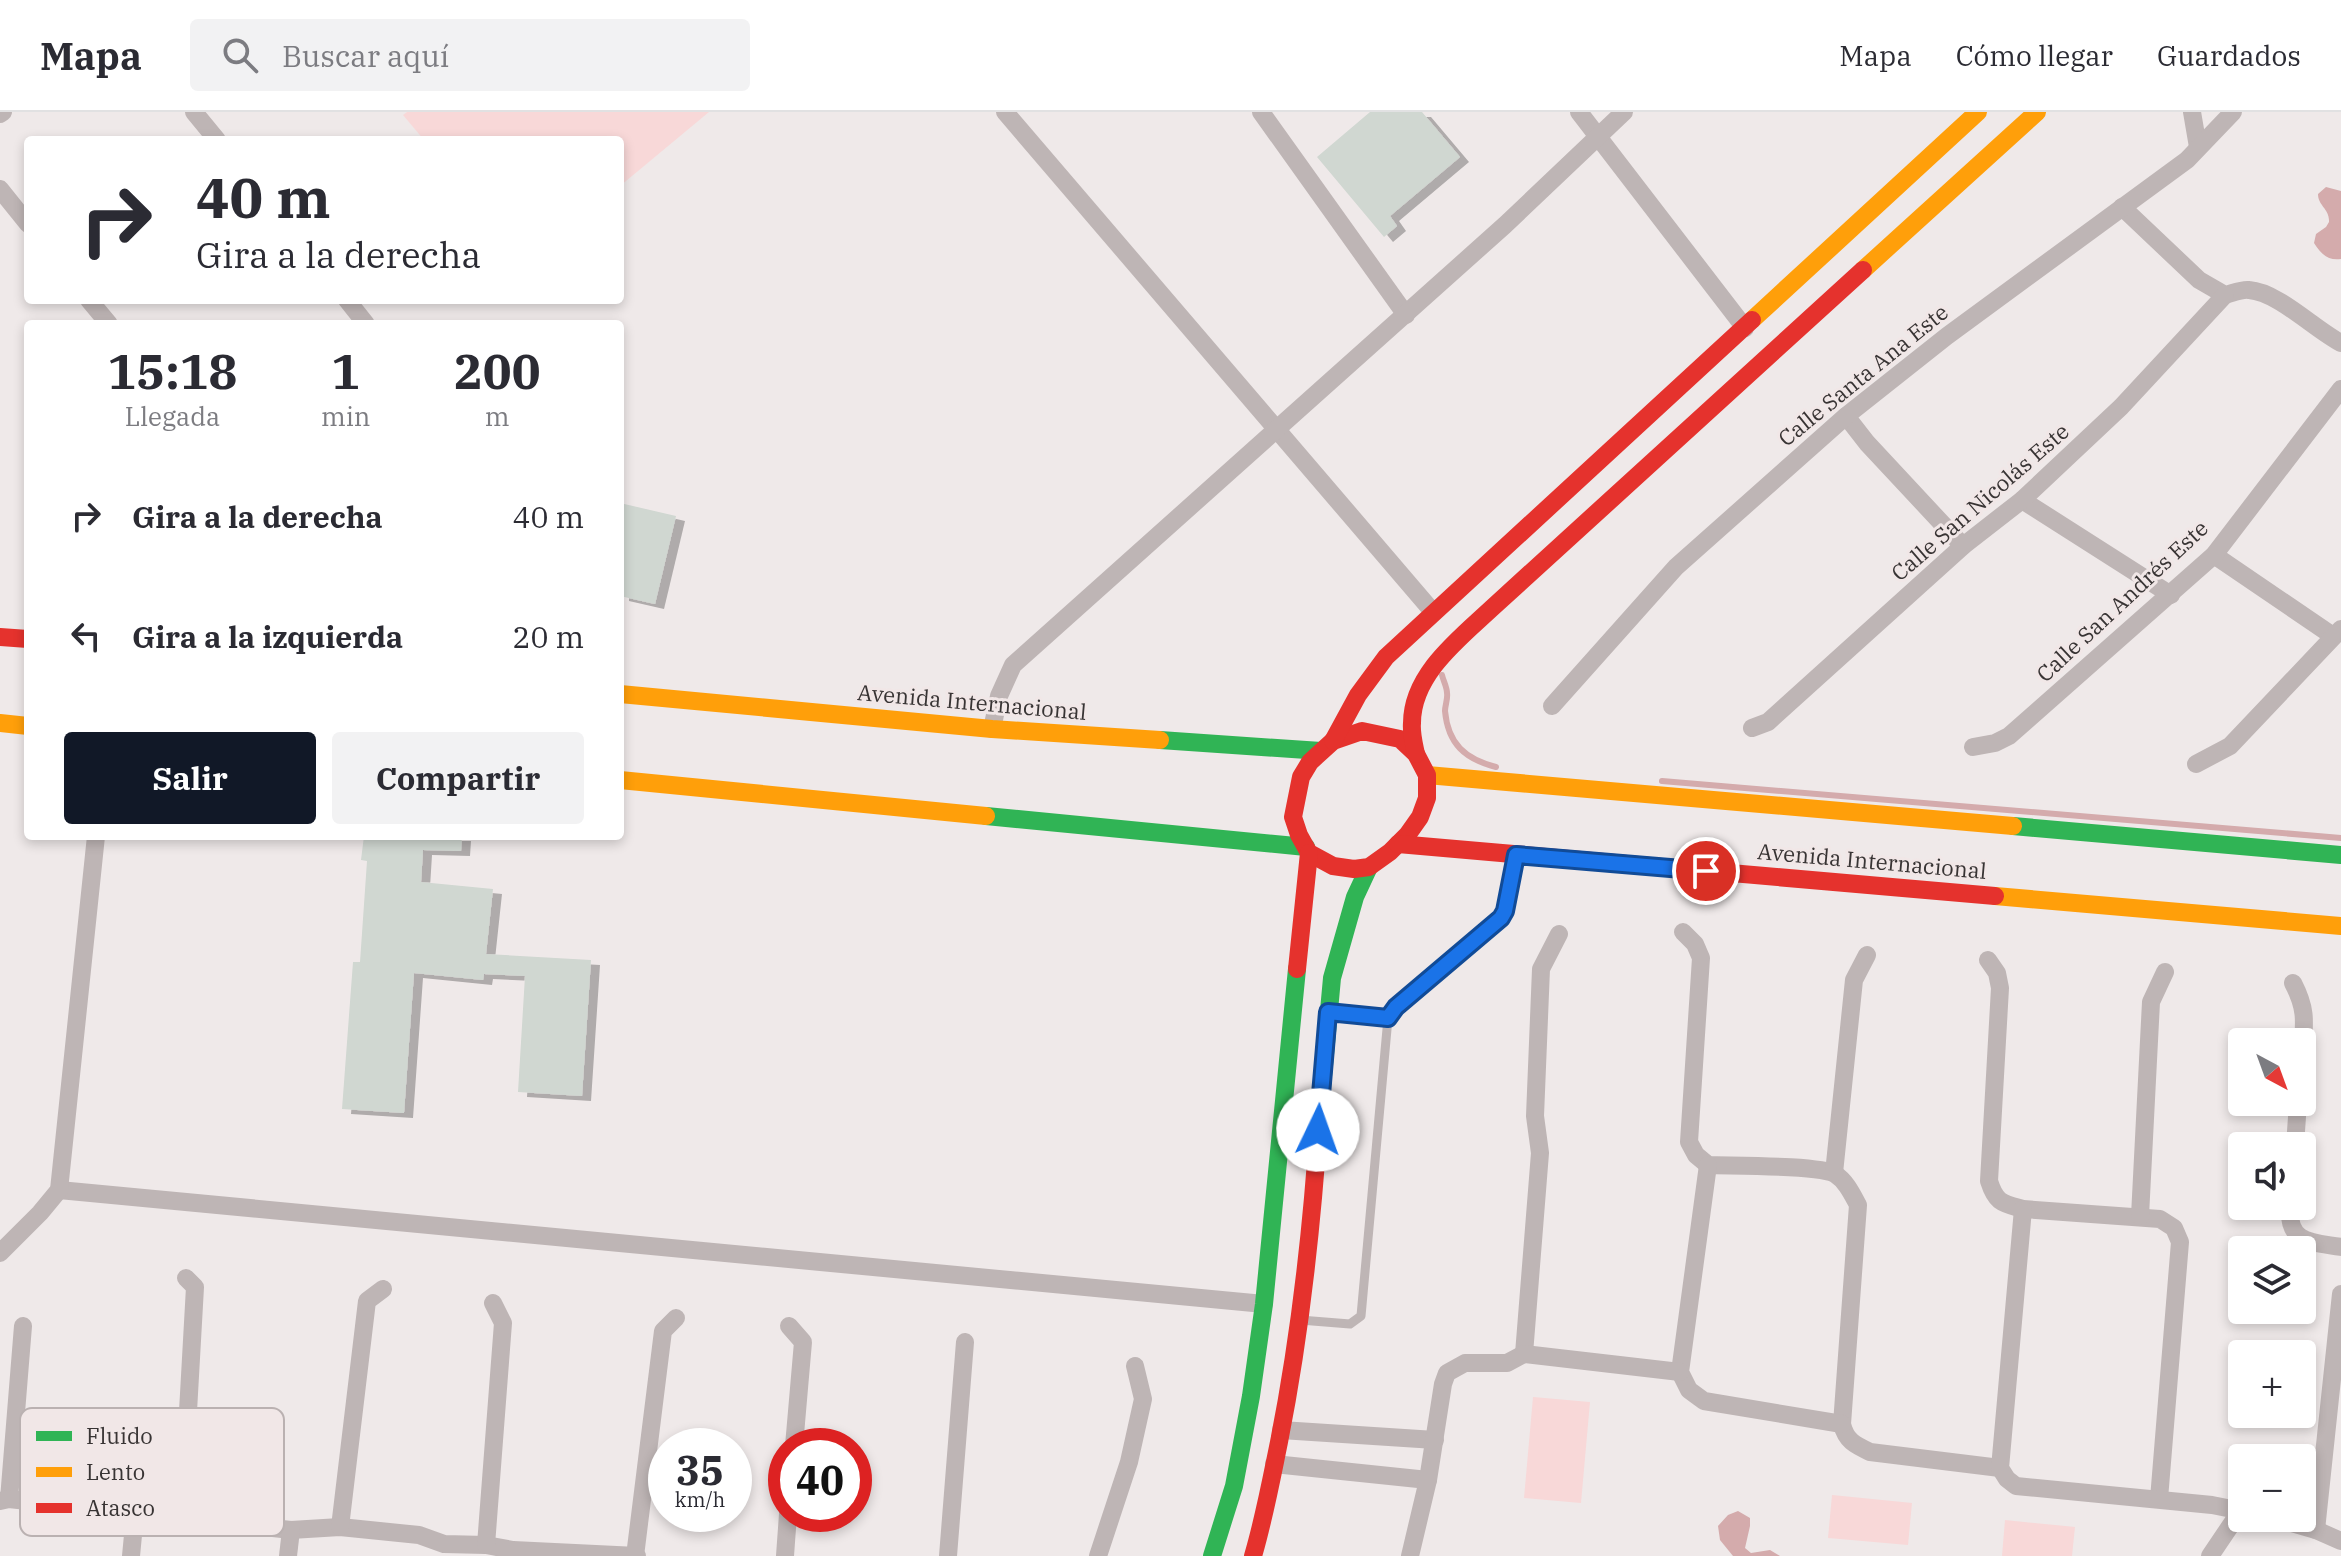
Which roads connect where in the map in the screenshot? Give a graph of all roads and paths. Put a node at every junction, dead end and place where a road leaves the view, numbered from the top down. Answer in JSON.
{"nodes":[{"id":1,"x":194,"y":112,"type":"edge"},
{"id":2,"x":1005,"y":112,"type":"edge"},
{"id":3,"x":1261,"y":112,"type":"edge"},
{"id":4,"x":1579,"y":112,"type":"edge"},
{"id":5,"x":1624,"y":112,"type":"edge"},
{"id":6,"x":2037,"y":112,"type":"edge"},
{"id":7,"x":2192,"y":112,"type":"edge"},
{"id":8,"x":2232,"y":113,"type":"edge"},
{"id":9,"x":1981,"y":131,"type":"edge"},
{"id":10,"x":214,"y":136,"type":"edge"},
{"id":11,"x":1598,"y":136,"type":"junction"},
{"id":12,"x":2198,"y":147,"type":"junction"},
{"id":13,"x":0,"y":189,"type":"edge"},
{"id":14,"x":2122,"y":207,"type":"junction"},
{"id":15,"x":24,"y":219,"type":"edge"},
{"id":16,"x":2225,"y":295,"type":"junction"},
{"id":17,"x":92,"y":304,"type":"edge"},
{"id":18,"x":350,"y":304,"type":"edge"},
{"id":19,"x":1406,"y":315,"type":"junction"},
{"id":20,"x":106,"y":320,"type":"edge"},
{"id":21,"x":363,"y":320,"type":"edge"},
{"id":22,"x":1745,"y":328,"type":"junction"},
{"id":23,"x":2341,"y":343,"type":"edge"},
{"id":24,"x":2341,"y":389,"type":"edge"},
{"id":25,"x":1846,"y":416,"type":"junction"},
{"id":26,"x":1276,"y":429,"type":"junction"},
{"id":27,"x":2022,"y":500,"type":"junction"},
{"id":28,"x":1963,"y":546,"type":"junction"},
{"id":29,"x":2214,"y":555,"type":"junction"},
{"id":30,"x":2171,"y":595,"type":"junction"},
{"id":31,"x":1433,"y":612,"type":"junction"},
{"id":32,"x":2337,"y":633,"type":"edge"},
{"id":33,"x":0,"y":637,"type":"edge"},
{"id":34,"x":24,"y":639,"type":"edge"},
{"id":35,"x":624,"y":694,"type":"edge"},
{"id":36,"x":1552,"y":706,"type":"dead end"},
{"id":37,"x":0,"y":723,"type":"edge"},
{"id":38,"x":24,"y":726,"type":"edge"},
{"id":39,"x":1752,"y":728,"type":"dead end"},
{"id":40,"x":992,"y":729,"type":"junction"},
{"id":41,"x":1327,"y":746,"type":"junction"},
{"id":42,"x":1973,"y":747,"type":"dead end"},
{"id":43,"x":1416,"y":754,"type":"junction"},
{"id":44,"x":2196,"y":764,"type":"dead end"},
{"id":45,"x":1427,"y":775,"type":"junction"},
{"id":46,"x":624,"y":780,"type":"edge"},
{"id":47,"x":96,"y":840,"type":"edge"},
{"id":48,"x":1398,"y":844,"type":"junction"},
{"id":49,"x":1307,"y":850,"type":"junction"},
{"id":50,"x":1516,"y":855,"type":"junction"},
{"id":51,"x":2341,"y":855,"type":"edge"},
{"id":52,"x":1369,"y":867,"type":"junction"},
{"id":53,"x":2341,"y":926,"type":"edge"},
{"id":54,"x":1683,"y":932,"type":"dead end"},
{"id":55,"x":1559,"y":934,"type":"dead end"},
{"id":56,"x":1867,"y":955,"type":"dead end"},
{"id":57,"x":1988,"y":960,"type":"dead end"},
{"id":58,"x":2165,"y":972,"type":"dead end"},
{"id":59,"x":2293,"y":983,"type":"dead end"},
{"id":60,"x":1328,"y":1012,"type":"junction"},
{"id":61,"x":1388,"y":1018,"type":"junction"},
{"id":62,"x":2304,"y":1028,"type":"edge"},
{"id":63,"x":1287,"y":1075,"type":"junction"},
{"id":64,"x":1321,"y":1077,"type":"junction"},
{"id":65,"x":1708,"y":1165,"type":"junction"},
{"id":66,"x":1834,"y":1173,"type":"junction"},
{"id":67,"x":59,"y":1190,"type":"junction"},
{"id":68,"x":2023,"y":1209,"type":"junction"},
{"id":69,"x":2140,"y":1216,"type":"junction"},
{"id":70,"x":2289,"y":1220,"type":"edge"},
{"id":71,"x":2341,"y":1247,"type":"edge"},
{"id":72,"x":0,"y":1253,"type":"edge"},
{"id":73,"x":186,"y":1278,"type":"dead end"},
{"id":74,"x":383,"y":1289,"type":"dead end"},
{"id":75,"x":2341,"y":1294,"type":"edge"},
{"id":76,"x":493,"y":1303,"type":"dead end"},
{"id":77,"x":1264,"y":1304,"type":"junction"},
{"id":78,"x":676,"y":1318,"type":"dead end"},
{"id":79,"x":1299,"y":1320,"type":"junction"},
{"id":80,"x":23,"y":1326,"type":"dead end"},
{"id":81,"x":789,"y":1326,"type":"dead end"},
{"id":82,"x":965,"y":1342,"type":"dead end"},
{"id":83,"x":1524,"y":1354,"type":"junction"},
{"id":84,"x":1135,"y":1366,"type":"dead end"},
{"id":85,"x":1680,"y":1372,"type":"junction"},
{"id":86,"x":188,"y":1408,"type":"edge"},
{"id":87,"x":1842,"y":1424,"type":"junction"},
{"id":88,"x":796,"y":1428,"type":"edge"},
{"id":89,"x":1281,"y":1430,"type":"junction"},
{"id":90,"x":1435,"y":1440,"type":"junction"},
{"id":91,"x":1274,"y":1464,"type":"junction"},
{"id":92,"x":2000,"y":1468,"type":"junction"},
{"id":93,"x":1428,"y":1480,"type":"junction"},
{"id":94,"x":2159,"y":1499,"type":"junction"},
{"id":95,"x":5,"y":1500,"type":"edge"},
{"id":96,"x":2228,"y":1508,"type":"edge"},
{"id":97,"x":1226,"y":1512,"type":"junction"},
{"id":98,"x":340,"y":1527,"type":"junction"},
{"id":99,"x":284,"y":1529,"type":"edge"},
{"id":100,"x":2228,"y":1529,"type":"edge"},
{"id":101,"x":291,"y":1530,"type":"junction"},
{"id":102,"x":2316,"y":1530,"type":"joint"},
{"id":103,"x":787,"y":1532,"type":"edge"},
{"id":104,"x":133,"y":1536,"type":"edge"},
{"id":105,"x":2341,"y":1541,"type":"edge"},
{"id":106,"x":486,"y":1545,"type":"junction"},
{"id":107,"x":444,"y":1550,"type":"edge"},
{"id":108,"x":131,"y":1556,"type":"edge"},
{"id":109,"x":288,"y":1556,"type":"edge"},
{"id":110,"x":605,"y":1556,"type":"edge"},
{"id":111,"x":636,"y":1556,"type":"edge"},
{"id":112,"x":785,"y":1556,"type":"edge"},
{"id":113,"x":948,"y":1556,"type":"edge"},
{"id":114,"x":1098,"y":1556,"type":"edge"},
{"id":115,"x":1212,"y":1556,"type":"edge"},
{"id":116,"x":1224,"y":1556,"type":"edge"},
{"id":117,"x":1253,"y":1556,"type":"edge"},
{"id":118,"x":1410,"y":1556,"type":"edge"},
{"id":119,"x":2210,"y":1556,"type":"edge"}],
"edges":[{"from":1,"to":10,"type":"street"},
{"from":2,"to":26,"type":"street"},
{"from":3,"to":19,"type":"street"},
{"from":4,"to":11,"type":"street"},
{"from":5,"to":11,"type":"street"},
{"from":6,"to":9,"type":"main road"},
{"from":7,"to":12,"type":"street"},
{"from":8,"to":12,"type":"street","name":"Calle Santa Ana Este"},
{"from":9,"to":22,"type":"main road"},
{"from":9,"to":43,"type":"main road"},
{"from":11,"to":19,"type":"street"},
{"from":11,"to":22,"type":"street"},
{"from":12,"to":14,"type":"street","name":"Calle Santa Ana Este"},
{"from":13,"to":15,"type":"street"},
{"from":14,"to":16,"type":"street"},
{"from":14,"to":25,"type":"street","name":"Calle Santa Ana Este"},
{"from":16,"to":23,"type":"street"},
{"from":16,"to":27,"type":"street","name":"Calle San Nicolás Este"},
{"from":17,"to":20,"type":"street"},
{"from":18,"to":21,"type":"street"},
{"from":19,"to":26,"type":"street"},
{"from":22,"to":31,"type":"main road"},
{"from":24,"to":29,"type":"street","name":"Calle San Andrés Este"},
{"from":25,"to":28,"type":"street"},
{"from":25,"to":36,"type":"street","name":"Calle Santa Ana Este"},
{"from":26,"to":31,"type":"street"},
{"from":26,"to":40,"type":"street"},
{"from":27,"to":28,"type":"street","name":"Calle San Nicolás Este"},
{"from":27,"to":30,"type":"street"},
{"from":28,"to":39,"type":"street","name":"Calle San Nicolás Este"},
{"from":29,"to":30,"type":"street","name":"Calle San Andrés Este"},
{"from":29,"to":32,"type":"street"},
{"from":30,"to":42,"type":"street","name":"Calle San Andrés Este"},
{"from":31,"to":41,"type":"main road"},
{"from":32,"to":44,"type":"street"},
{"from":33,"to":34,"type":"main road"},
{"from":35,"to":40,"type":"main road","name":"Avenida Internacional"},
{"from":37,"to":38,"type":"main road"},
{"from":40,"to":41,"type":"main road","name":"Avenida Internacional"},
{"from":41,"to":43,"type":"main road"},
{"from":41,"to":49,"type":"main road"},
{"from":43,"to":45,"type":"main road"},
{"from":45,"to":48,"type":"main road"},
{"from":45,"to":51,"type":"main road"},
{"from":46,"to":49,"type":"main road"},
{"from":47,"to":67,"type":"street"},
{"from":48,"to":50,"type":"main road","name":"Avenida Internacional"},
{"from":48,"to":52,"type":"main road"},
{"from":49,"to":52,"type":"main road"},
{"from":49,"to":63,"type":"main road"},
{"from":50,"to":53,"type":"main road","name":"Avenida Internacional"},
{"from":50,"to":61,"type":"lane"},
{"from":52,"to":60,"type":"main road"},
{"from":54,"to":65,"type":"street"},
{"from":55,"to":83,"type":"street"},
{"from":56,"to":66,"type":"street"},
{"from":57,"to":68,"type":"street"},
{"from":58,"to":69,"type":"street"},
{"from":59,"to":62,"type":"street"},
{"from":60,"to":61,"type":"lane"},
{"from":60,"to":64,"type":"main road"},
{"from":61,"to":79,"type":"lane"},
{"from":63,"to":64,"type":"main road"},
{"from":63,"to":77,"type":"main road"},
{"from":64,"to":79,"type":"main road"},
{"from":65,"to":66,"type":"street"},
{"from":65,"to":85,"type":"street"},
{"from":66,"to":87,"type":"street"},
{"from":67,"to":72,"type":"street"},
{"from":67,"to":77,"type":"street"},
{"from":68,"to":69,"type":"street"},
{"from":68,"to":92,"type":"street"},
{"from":69,"to":94,"type":"street"},
{"from":70,"to":71,"type":"street"},
{"from":73,"to":86,"type":"street"},
{"from":74,"to":98,"type":"street"},
{"from":75,"to":102,"type":"street"},
{"from":76,"to":106,"type":"street"},
{"from":77,"to":97,"type":"main road"},
{"from":78,"to":111,"type":"street"},
{"from":79,"to":89,"type":"main road"},
{"from":80,"to":95,"type":"street"},
{"from":81,"to":88,"type":"street"},
{"from":82,"to":113,"type":"street"},
{"from":83,"to":85,"type":"street"},
{"from":83,"to":90,"type":"street"},
{"from":84,"to":114,"type":"street"},
{"from":85,"to":87,"type":"street"},
{"from":87,"to":92,"type":"street"},
{"from":89,"to":90,"type":"street"},
{"from":89,"to":91,"type":"main road"},
{"from":90,"to":93,"type":"street"},
{"from":91,"to":93,"type":"street"},
{"from":91,"to":117,"type":"main road"},
{"from":92,"to":94,"type":"street"},
{"from":93,"to":118,"type":"street"},
{"from":94,"to":96,"type":"street"},
{"from":97,"to":115,"type":"main road"},
{"from":97,"to":116,"type":"main road"},
{"from":98,"to":101,"type":"street"},
{"from":98,"to":107,"type":"street"},
{"from":99,"to":101,"type":"street"},
{"from":100,"to":119,"type":"street"},
{"from":101,"to":109,"type":"street"},
{"from":102,"to":105,"type":"street"},
{"from":103,"to":112,"type":"street"},
{"from":104,"to":108,"type":"street"},
{"from":106,"to":107,"type":"street"},
{"from":106,"to":110,"type":"street"},
{"from":110,"to":111,"type":"street"}]}
